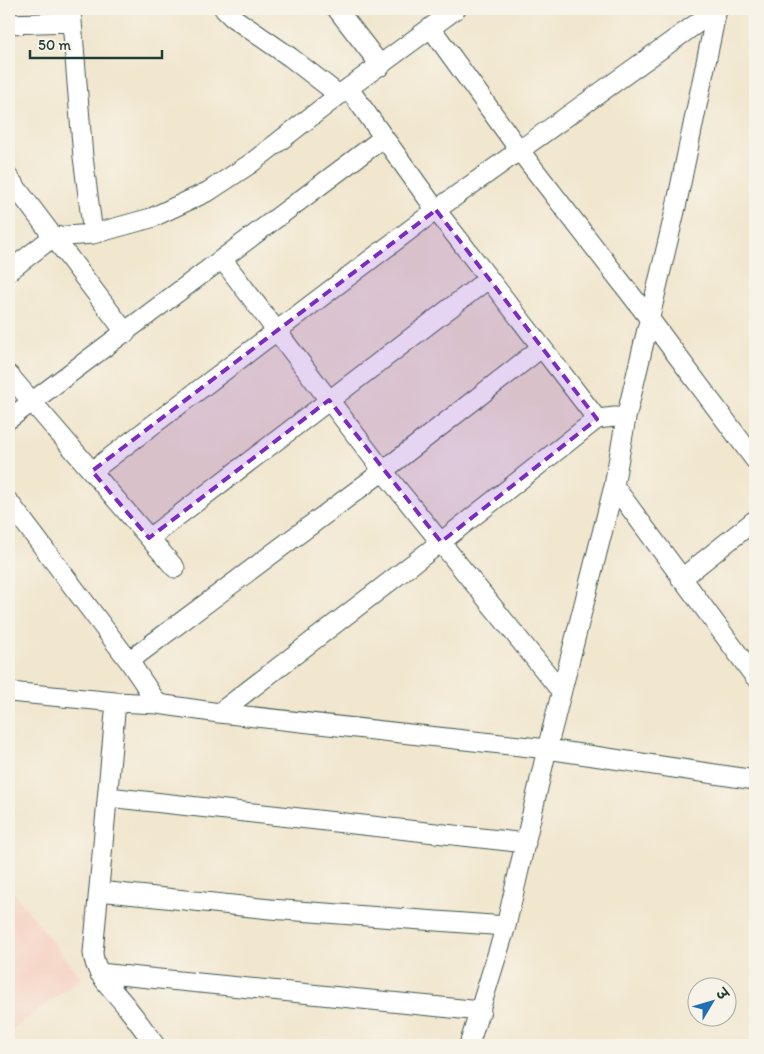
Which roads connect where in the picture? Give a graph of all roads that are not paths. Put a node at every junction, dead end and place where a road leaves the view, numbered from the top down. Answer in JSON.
{"nodes":[{"id":1,"x":224,"y":9,"type":"edge"},
{"id":2,"x":337,"y":9,"type":"edge"},
{"id":3,"x":454,"y":9,"type":"edge"},
{"id":4,"x":717,"y":9,"type":"edge"},
{"id":5,"x":71,"y":16,"type":"edge"},
{"id":6,"x":9,"y":24,"type":"edge"},
{"id":7,"x":431,"y":28,"type":"junction"},
{"id":8,"x":381,"y":66,"type":"junction"},
{"id":9,"x":344,"y":92,"type":"junction"},
{"id":10,"x":383,"y":138,"type":"junction"},
{"id":11,"x":520,"y":150,"type":"junction"},
{"id":12,"x":9,"y":178,"type":"edge"},
{"id":13,"x":436,"y":210,"type":"junction"},
{"id":14,"x":93,"y":234,"type":"junction"},
{"id":15,"x":53,"y":237,"type":"junction"},
{"id":16,"x":222,"y":259,"type":"junction"},
{"id":17,"x":9,"y":272,"type":"edge"},
{"id":18,"x":488,"y":279,"type":"junction"},
{"id":19,"x":649,"y":318,"type":"junction"},
{"id":20,"x":277,"y":331,"type":"junction"},
{"id":21,"x":126,"y":332,"type":"junction"},
{"id":22,"x":541,"y":348,"type":"junction"},
{"id":23,"x":9,"y":375,"type":"edge"},
{"id":24,"x":329,"y":400,"type":"junction"},
{"id":25,"x":31,"y":401,"type":"junction"},
{"id":26,"x":626,"y":418,"type":"junction"},
{"id":27,"x":9,"y":419,"type":"edge"},
{"id":28,"x":597,"y":419,"type":"junction"},
{"id":29,"x":755,"y":460,"type":"edge"},
{"id":30,"x":92,"y":471,"type":"junction"},
{"id":31,"x":383,"y":471,"type":"junction"},
{"id":32,"x":614,"y":486,"type":"junction"},
{"id":33,"x":9,"y":502,"type":"edge"},
{"id":34,"x":755,"y":520,"type":"edge"},
{"id":35,"x":149,"y":538,"type":"junction"},
{"id":36,"x":441,"y":542,"type":"junction"},
{"id":37,"x":175,"y":568,"type":"dead end"},
{"id":38,"x":681,"y":579,"type":"junction"},
{"id":39,"x":129,"y":661,"type":"junction"},
{"id":40,"x":755,"y":677,"type":"edge"},
{"id":41,"x":9,"y":692,"type":"edge"},
{"id":42,"x":561,"y":692,"type":"junction"},
{"id":43,"x":116,"y":702,"type":"junction"},
{"id":44,"x":158,"y":704,"type":"junction"},
{"id":45,"x":219,"y":713,"type":"junction"},
{"id":46,"x":547,"y":749,"type":"junction"},
{"id":47,"x":755,"y":780,"type":"edge"},
{"id":48,"x":108,"y":797,"type":"junction"},
{"id":49,"x":526,"y":844,"type":"junction"},
{"id":50,"x":99,"y":892,"type":"junction"},
{"id":51,"x":506,"y":926,"type":"junction"},
{"id":52,"x":99,"y":973,"type":"junction"},
{"id":53,"x":481,"y":1011,"type":"junction"},
{"id":54,"x":155,"y":1045,"type":"edge"},
{"id":55,"x":469,"y":1045,"type":"edge"}],
"edges":[{"from":1,"to":9,"type":"street"},
{"from":2,"to":8,"type":"street"},
{"from":3,"to":7,"type":"street"},
{"from":4,"to":11,"type":"street"},
{"from":4,"to":19,"type":"street"},
{"from":5,"to":6,"type":"street"},
{"from":5,"to":14,"type":"street"},
{"from":7,"to":8,"type":"street"},
{"from":7,"to":11,"type":"street"},
{"from":8,"to":9,"type":"street"},
{"from":9,"to":10,"type":"street"},
{"from":9,"to":14,"type":"street"},
{"from":10,"to":13,"type":"street"},
{"from":10,"to":16,"type":"street"},
{"from":11,"to":13,"type":"street"},
{"from":11,"to":19,"type":"street"},
{"from":12,"to":15,"type":"street"},
{"from":13,"to":18,"type":"street"},
{"from":13,"to":20,"type":"street"},
{"from":14,"to":15,"type":"street"},
{"from":15,"to":17,"type":"street"},
{"from":15,"to":21,"type":"street"},
{"from":16,"to":20,"type":"street"},
{"from":16,"to":21,"type":"street"},
{"from":18,"to":22,"type":"street"},
{"from":18,"to":24,"type":"street"},
{"from":19,"to":26,"type":"street"},
{"from":19,"to":29,"type":"street"},
{"from":20,"to":24,"type":"street"},
{"from":20,"to":30,"type":"street"},
{"from":21,"to":25,"type":"street"},
{"from":22,"to":28,"type":"street"},
{"from":22,"to":31,"type":"street"},
{"from":23,"to":25,"type":"street"},
{"from":24,"to":31,"type":"street"},
{"from":24,"to":35,"type":"street"},
{"from":25,"to":27,"type":"street"},
{"from":25,"to":30,"type":"street"},
{"from":26,"to":28,"type":"street"},
{"from":26,"to":32,"type":"street"},
{"from":28,"to":36,"type":"street"},
{"from":30,"to":35,"type":"street"},
{"from":31,"to":36,"type":"street"},
{"from":31,"to":39,"type":"street"},
{"from":32,"to":38,"type":"street"},
{"from":32,"to":42,"type":"street"},
{"from":33,"to":39,"type":"street"},
{"from":34,"to":38,"type":"street"},
{"from":35,"to":37,"type":"street"},
{"from":36,"to":42,"type":"street"},
{"from":36,"to":45,"type":"street"},
{"from":38,"to":40,"type":"street"},
{"from":39,"to":44,"type":"street"},
{"from":41,"to":43,"type":"street"},
{"from":42,"to":46,"type":"street"},
{"from":43,"to":44,"type":"street"},
{"from":43,"to":48,"type":"street"},
{"from":44,"to":45,"type":"street"},
{"from":45,"to":46,"type":"street"},
{"from":46,"to":47,"type":"street"},
{"from":46,"to":49,"type":"street"},
{"from":48,"to":49,"type":"street"},
{"from":48,"to":50,"type":"street"},
{"from":49,"to":51,"type":"street"},
{"from":50,"to":51,"type":"street"},
{"from":50,"to":52,"type":"street"},
{"from":51,"to":53,"type":"street"},
{"from":52,"to":53,"type":"street"},
{"from":52,"to":54,"type":"street"},
{"from":53,"to":55,"type":"street"}]}
